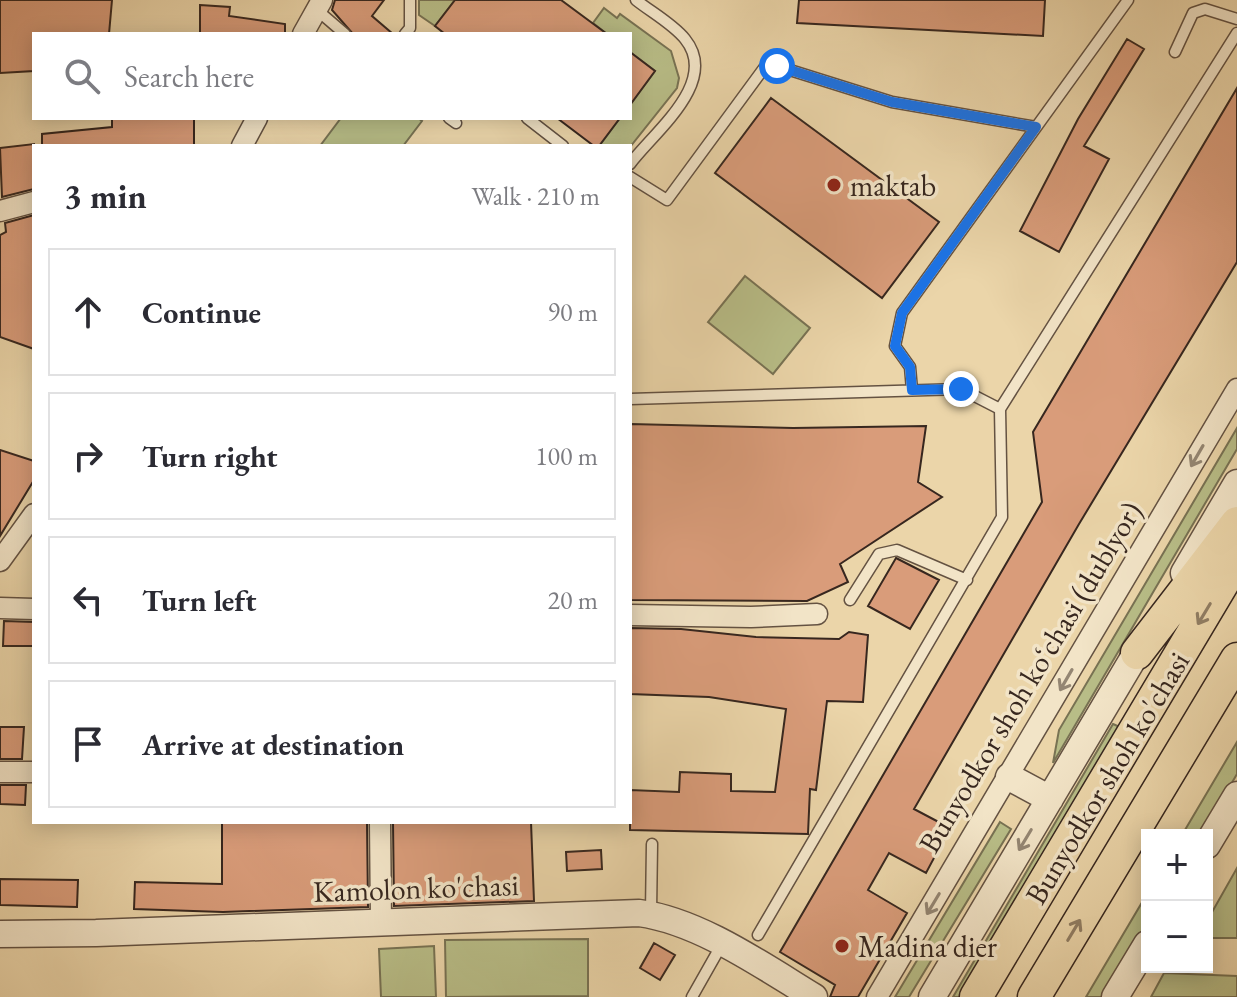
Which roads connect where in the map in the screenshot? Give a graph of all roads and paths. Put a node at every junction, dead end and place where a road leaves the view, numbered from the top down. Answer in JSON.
{"nodes":[{"id":1,"x":410,"y":0,"type":"edge"},
{"id":2,"x":636,"y":0,"type":"edge"},
{"id":3,"x":1128,"y":0,"type":"edge"},
{"id":4,"x":319,"y":5,"type":"edge"},
{"id":5,"x":1237,"y":19,"type":"edge"},
{"id":6,"x":304,"y":32,"type":"edge"},
{"id":7,"x":343,"y":32,"type":"edge"},
{"id":8,"x":411,"y":32,"type":"edge"},
{"id":9,"x":1237,"y":33,"type":"edge"},
{"id":10,"x":1175,"y":52,"type":"dead end"},
{"id":11,"x":256,"y":120,"type":"edge"},
{"id":12,"x":530,"y":120,"type":"edge"},
{"id":13,"x":1036,"y":127,"type":"junction"},
{"id":14,"x":243,"y":144,"type":"edge"},
{"id":15,"x":560,"y":144,"type":"edge"},
{"id":16,"x":632,"y":162,"type":"edge"},
{"id":17,"x":632,"y":178,"type":"edge"},
{"id":18,"x":0,"y":188,"type":"edge"},
{"id":19,"x":32,"y":202,"type":"edge"},
{"id":20,"x":2,"y":210,"type":"edge"},
{"id":21,"x":1237,"y":389,"type":"edge"},
{"id":22,"x":912,"y":390,"type":"junction"},
{"id":23,"x":632,"y":399,"type":"edge"},
{"id":24,"x":1000,"y":409,"type":"junction"},
{"id":25,"x":1237,"y":483,"type":"edge"},
{"id":26,"x":32,"y":517,"type":"edge"},
{"id":27,"x":1237,"y":523,"type":"edge"},
{"id":28,"x":1237,"y":559,"type":"edge"},
{"id":29,"x":0,"y":561,"type":"edge"},
{"id":30,"x":967,"y":580,"type":"junction"},
{"id":31,"x":850,"y":600,"type":"dead end"},
{"id":32,"x":0,"y":608,"type":"edge"},
{"id":33,"x":32,"y":609,"type":"edge"},
{"id":34,"x":817,"y":614,"type":"dead end"},
{"id":35,"x":632,"y":615,"type":"edge"},
{"id":36,"x":1137,"y":653,"type":"junction"},
{"id":37,"x":1237,"y":659,"type":"edge"},
{"id":38,"x":0,"y":772,"type":"edge"},
{"id":39,"x":32,"y":772,"type":"edge"},
{"id":40,"x":1009,"y":777,"type":"junction"},
{"id":41,"x":1237,"y":795,"type":"edge"},
{"id":42,"x":1050,"y":799,"type":"junction"},
{"id":43,"x":380,"y":824,"type":"edge"},
{"id":44,"x":1213,"y":835,"type":"edge"},
{"id":45,"x":652,"y":844,"type":"dead end"},
{"id":46,"x":652,"y":914,"type":"junction"},
{"id":47,"x":381,"y":921,"type":"junction"},
{"id":48,"x":0,"y":934,"type":"edge"},
{"id":49,"x":758,"y":935,"type":"dead end"},
{"id":50,"x":722,"y":944,"type":"junction"},
{"id":51,"x":1141,"y":954,"type":"edge"},
{"id":52,"x":692,"y":997,"type":"edge"},
{"id":53,"x":814,"y":997,"type":"edge"},
{"id":54,"x":877,"y":997,"type":"edge"},
{"id":55,"x":932,"y":997,"type":"edge"},
{"id":56,"x":976,"y":997,"type":"edge"},
{"id":57,"x":1034,"y":997,"type":"edge"},
{"id":58,"x":1115,"y":997,"type":"edge"}],
"edges":[{"from":1,"to":8,"type":"lane"},
{"from":2,"to":16,"type":"lane"},
{"from":3,"to":13,"type":"lane"},
{"from":4,"to":6,"type":"street"},
{"from":4,"to":7,"type":"lane"},
{"from":5,"to":10,"type":"lane"},
{"from":9,"to":24,"type":"lane"},
{"from":11,"to":14,"type":"street"},
{"from":12,"to":15,"type":"lane"},
{"from":13,"to":17,"type":"lane"},
{"from":13,"to":22,"type":"lane"},
{"from":18,"to":20,"type":"street"},
{"from":19,"to":20,"type":"street"},
{"from":21,"to":40,"type":"street","name":"Bunyodkor shoh koʻchasi (dublyor)","one_way":true},
{"from":22,"to":23,"type":"lane"},
{"from":22,"to":24,"type":"lane"},
{"from":24,"to":30,"type":"lane"},
{"from":25,"to":36,"type":"street"},
{"from":26,"to":29,"type":"street"},
{"from":27,"to":36,"type":"main road"},
{"from":28,"to":56,"type":"main road","name":"Bunyodkor shoh ko'chasi","one_way":true},
{"from":30,"to":31,"type":"lane"},
{"from":30,"to":49,"type":"lane"},
{"from":32,"to":33,"type":"street"},
{"from":34,"to":35,"type":"street"},
{"from":36,"to":42,"type":"street"},
{"from":57,"to":37,"type":"main road","name":"Bunyodkor shoh ko'chasi","one_way":true},
{"from":38,"to":39,"type":"street"},
{"from":40,"to":42,"type":"street"},
{"from":40,"to":54,"type":"street","name":"Bunyodkor shoh koʻchasi (dublyor)","one_way":true},
{"from":41,"to":44,"type":"street"},
{"from":42,"to":55,"type":"street","one_way":true},
{"from":43,"to":47,"type":"street"},
{"from":45,"to":46,"type":"lane"},
{"from":46,"to":47,"type":"street","name":"Kamolon ko'chasi"},
{"from":46,"to":50,"type":"street","name":"Kamolon ko'chasi"},
{"from":47,"to":48,"type":"street","name":"Kamolon ko'chasi"},
{"from":50,"to":52,"type":"lane"},
{"from":50,"to":53,"type":"street","name":"Kamolon ko'chasi"},
{"from":51,"to":58,"type":"street"}]}
